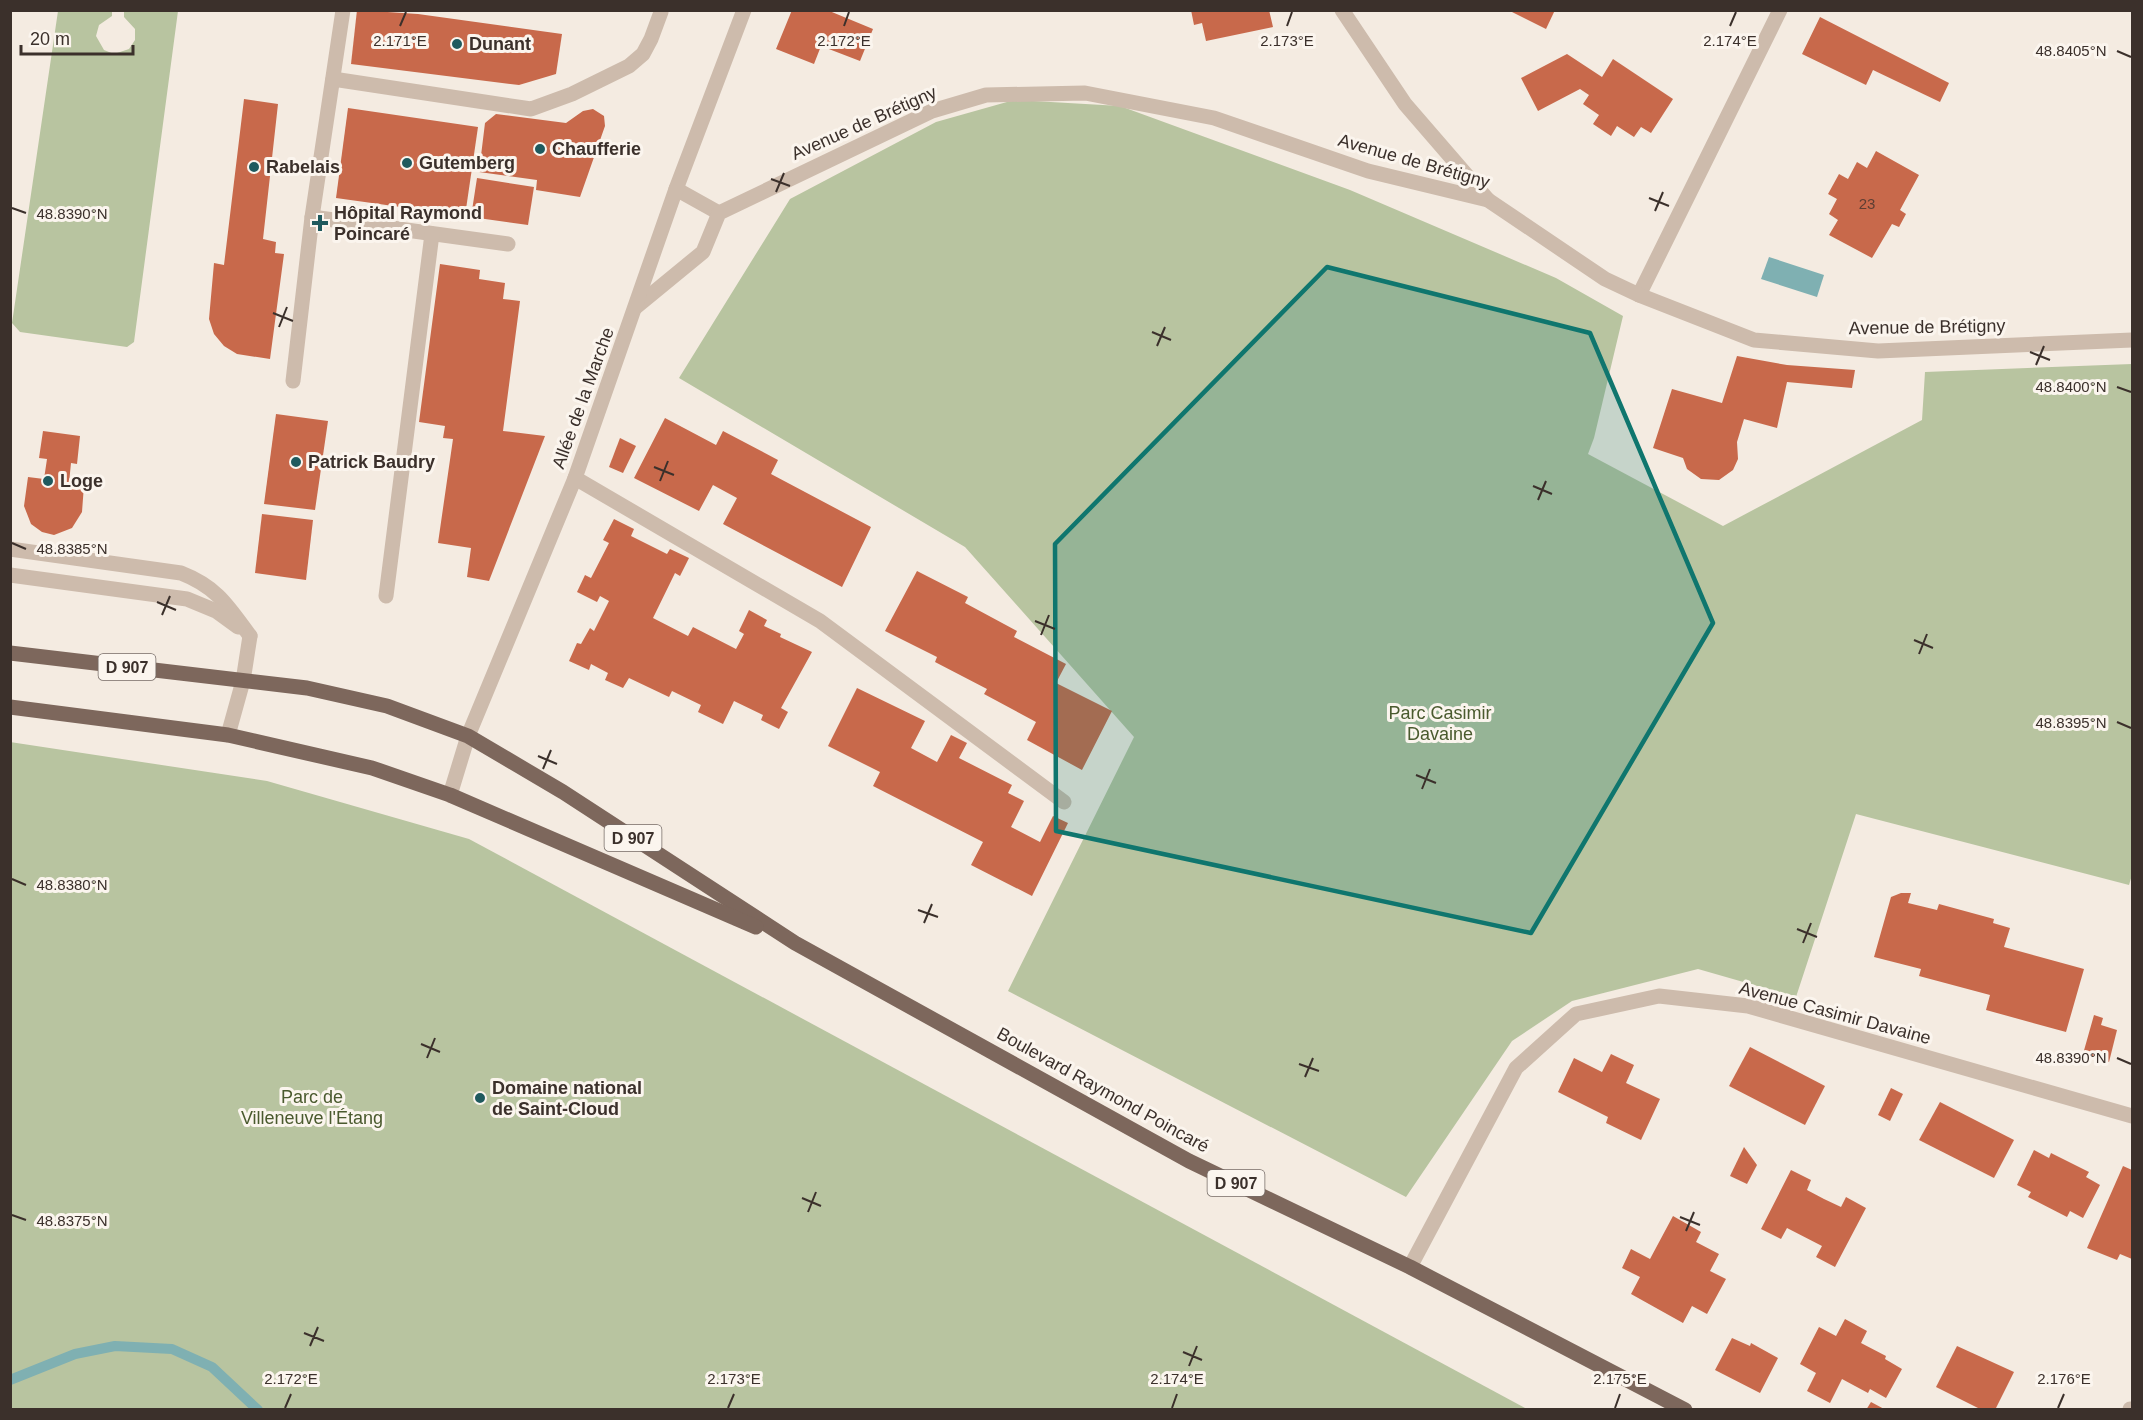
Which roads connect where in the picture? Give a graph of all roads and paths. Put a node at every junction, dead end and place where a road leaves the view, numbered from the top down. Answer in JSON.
{"nodes":[{"id":1,"x":343,"y":10,"type":"edge"},
{"id":2,"x":744,"y":10,"type":"edge"},
{"id":3,"x":1342,"y":10,"type":"edge"},
{"id":4,"x":1780,"y":10,"type":"edge"},
{"id":5,"x":661,"y":12,"type":"edge"},
{"id":6,"x":333,"y":80,"type":"junction"},
{"id":7,"x":676,"y":189,"type":"junction"},
{"id":8,"x":1488,"y":200,"type":"junction"},
{"id":9,"x":719,"y":213,"type":"junction"},
{"id":10,"x":312,"y":217,"type":"junction"},
{"id":11,"x":432,"y":234,"type":"junction"},
{"id":12,"x":508,"y":244,"type":"dead end"},
{"id":13,"x":1639,"y":295,"type":"junction"},
{"id":14,"x":636,"y":307,"type":"junction"},
{"id":15,"x":2133,"y":340,"type":"edge"},
{"id":16,"x":292,"y":381,"type":"dead end"},
{"id":17,"x":575,"y":478,"type":"junction"},
{"id":18,"x":10,"y":549,"type":"edge"},
{"id":19,"x":10,"y":575,"type":"edge"},
{"id":20,"x":386,"y":596,"type":"dead end"},
{"id":21,"x":250,"y":636,"type":"junction"},
{"id":22,"x":10,"y":653,"type":"edge"},
{"id":23,"x":243,"y":681,"type":"junction"},
{"id":24,"x":10,"y":707,"type":"edge"},
{"id":25,"x":228,"y":735,"type":"junction"},
{"id":26,"x":468,"y":736,"type":"junction"},
{"id":27,"x":450,"y":795,"type":"junction"},
{"id":28,"x":1064,"y":802,"type":"dead end"},
{"id":29,"x":795,"y":944,"type":"junction"},
{"id":30,"x":2133,"y":1116,"type":"edge"},
{"id":31,"x":1410,"y":1267,"type":"junction"},
{"id":32,"x":1685,"y":1410,"type":"edge"}],
"edges":[{"from":1,"to":6,"type":"street"},
{"from":2,"to":7,"type":"street","name":"Allée de la Marche"},
{"from":3,"to":8,"type":"street"},
{"from":4,"to":13,"type":"street"},
{"from":5,"to":6,"type":"street"},
{"from":6,"to":10,"type":"street"},
{"from":7,"to":9,"type":"street"},
{"from":7,"to":14,"type":"street","name":"Allée de la Marche"},
{"from":8,"to":9,"type":"street","name":"Avenue de Brétigny"},
{"from":8,"to":13,"type":"street","name":"Avenue de Brétigny"},
{"from":9,"to":14,"type":"street"},
{"from":10,"to":11,"type":"street"},
{"from":10,"to":16,"type":"street"},
{"from":11,"to":12,"type":"street"},
{"from":11,"to":20,"type":"street"},
{"from":13,"to":15,"type":"street","name":"Avenue de Brétigny"},
{"from":14,"to":17,"type":"street","name":"Allée de la Marche"},
{"from":17,"to":26,"type":"street","name":"Allée de la Marche"},
{"from":17,"to":28,"type":"street"},
{"from":18,"to":21,"type":"street"},
{"from":19,"to":21,"type":"street"},
{"from":21,"to":23,"type":"street"},
{"from":22,"to":23,"type":"main road","name":"Boulevard Raymond Poincaré","number":"D 907"},
{"from":23,"to":25,"type":"street"},
{"from":23,"to":26,"type":"main road","name":"Boulevard Raymond Poincaré","number":"D 907"},
{"from":24,"to":25,"type":"main road","name":"Boulevard Raymond Poincaré","number":"D 907"},
{"from":25,"to":27,"type":"main road","name":"Boulevard Raymond Poincaré","number":"D 907"},
{"from":26,"to":27,"type":"street","name":"Allée de la Marche"},
{"from":26,"to":29,"type":"main road","name":"Boulevard Raymond Poincaré","number":"D 907"},
{"from":27,"to":29,"type":"main road","name":"Boulevard Raymond Poincaré","number":"D 907"},
{"from":29,"to":31,"type":"main road","name":"Boulevard Raymond Poincaré","number":"D 907"},
{"from":30,"to":31,"type":"street","name":"Avenue Casimir Davaine"},
{"from":31,"to":32,"type":"main road","name":"Boulevard Raymond Poincaré","number":"D 907"}]}
